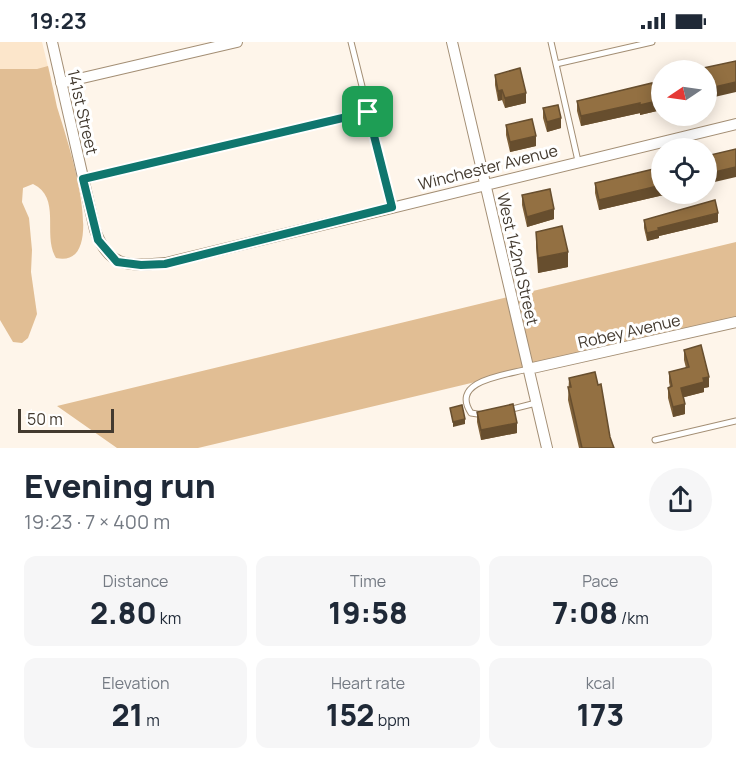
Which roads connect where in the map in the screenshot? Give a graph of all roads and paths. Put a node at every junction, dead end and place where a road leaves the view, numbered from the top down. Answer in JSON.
{"nodes":[{"id":1,"x":52,"y":42,"type":"edge"},
{"id":2,"x":237,"y":42,"type":"edge"},
{"id":3,"x":351,"y":42,"type":"edge"},
{"id":4,"x":452,"y":42,"type":"edge"},
{"id":5,"x":551,"y":42,"type":"edge"},
{"id":6,"x":652,"y":42,"type":"edge"},
{"id":7,"x":556,"y":64,"type":"junction"},
{"id":8,"x":61,"y":83,"type":"junction"},
{"id":9,"x":368,"y":112,"type":"junction"},
{"id":10,"x":736,"y":124,"type":"edge"},
{"id":11,"x":578,"y":161,"type":"junction"},
{"id":12,"x":83,"y":179,"type":"junction"},
{"id":13,"x":485,"y":183,"type":"junction"},
{"id":14,"x":392,"y":207,"type":"junction"},
{"id":15,"x":109,"y":256,"type":"joint"},
{"id":16,"x":736,"y":322,"type":"edge"},
{"id":17,"x":528,"y":369,"type":"junction"},
{"id":18,"x":536,"y":403,"type":"junction"},
{"id":19,"x":502,"y":411,"type":"edge"},
{"id":20,"x":492,"y":413,"type":"edge"},
{"id":21,"x":736,"y":422,"type":"edge"},
{"id":22,"x":655,"y":440,"type":"dead end"},
{"id":23,"x":547,"y":448,"type":"edge"}],
"edges":[{"from":1,"to":8,"type":"street","name":"141st Street"},
{"from":2,"to":8,"type":"street"},
{"from":3,"to":9,"type":"lane"},
{"from":4,"to":13,"type":"street","name":"West 142nd Street"},
{"from":5,"to":7,"type":"lane"},
{"from":6,"to":7,"type":"lane"},
{"from":7,"to":11,"type":"lane"},
{"from":8,"to":12,"type":"street","name":"141st Street"},
{"from":9,"to":12,"type":"lane"},
{"from":9,"to":14,"type":"lane"},
{"from":10,"to":11,"type":"street","name":"Winchester Avenue"},
{"from":11,"to":13,"type":"street","name":"Winchester Avenue"},
{"from":12,"to":15,"type":"street","name":"141st Street"},
{"from":13,"to":14,"type":"street","name":"Winchester Avenue"},
{"from":13,"to":17,"type":"street","name":"West 142nd Street"},
{"from":14,"to":15,"type":"street","name":"Winchester Avenue"},
{"from":16,"to":17,"type":"street","name":"Robey Avenue"},
{"from":17,"to":18,"type":"street","name":"West 142nd Street"},
{"from":17,"to":20,"type":"lane"},
{"from":18,"to":19,"type":"lane"},
{"from":18,"to":23,"type":"street","name":"West 142nd Street"},
{"from":21,"to":22,"type":"lane"}]}
